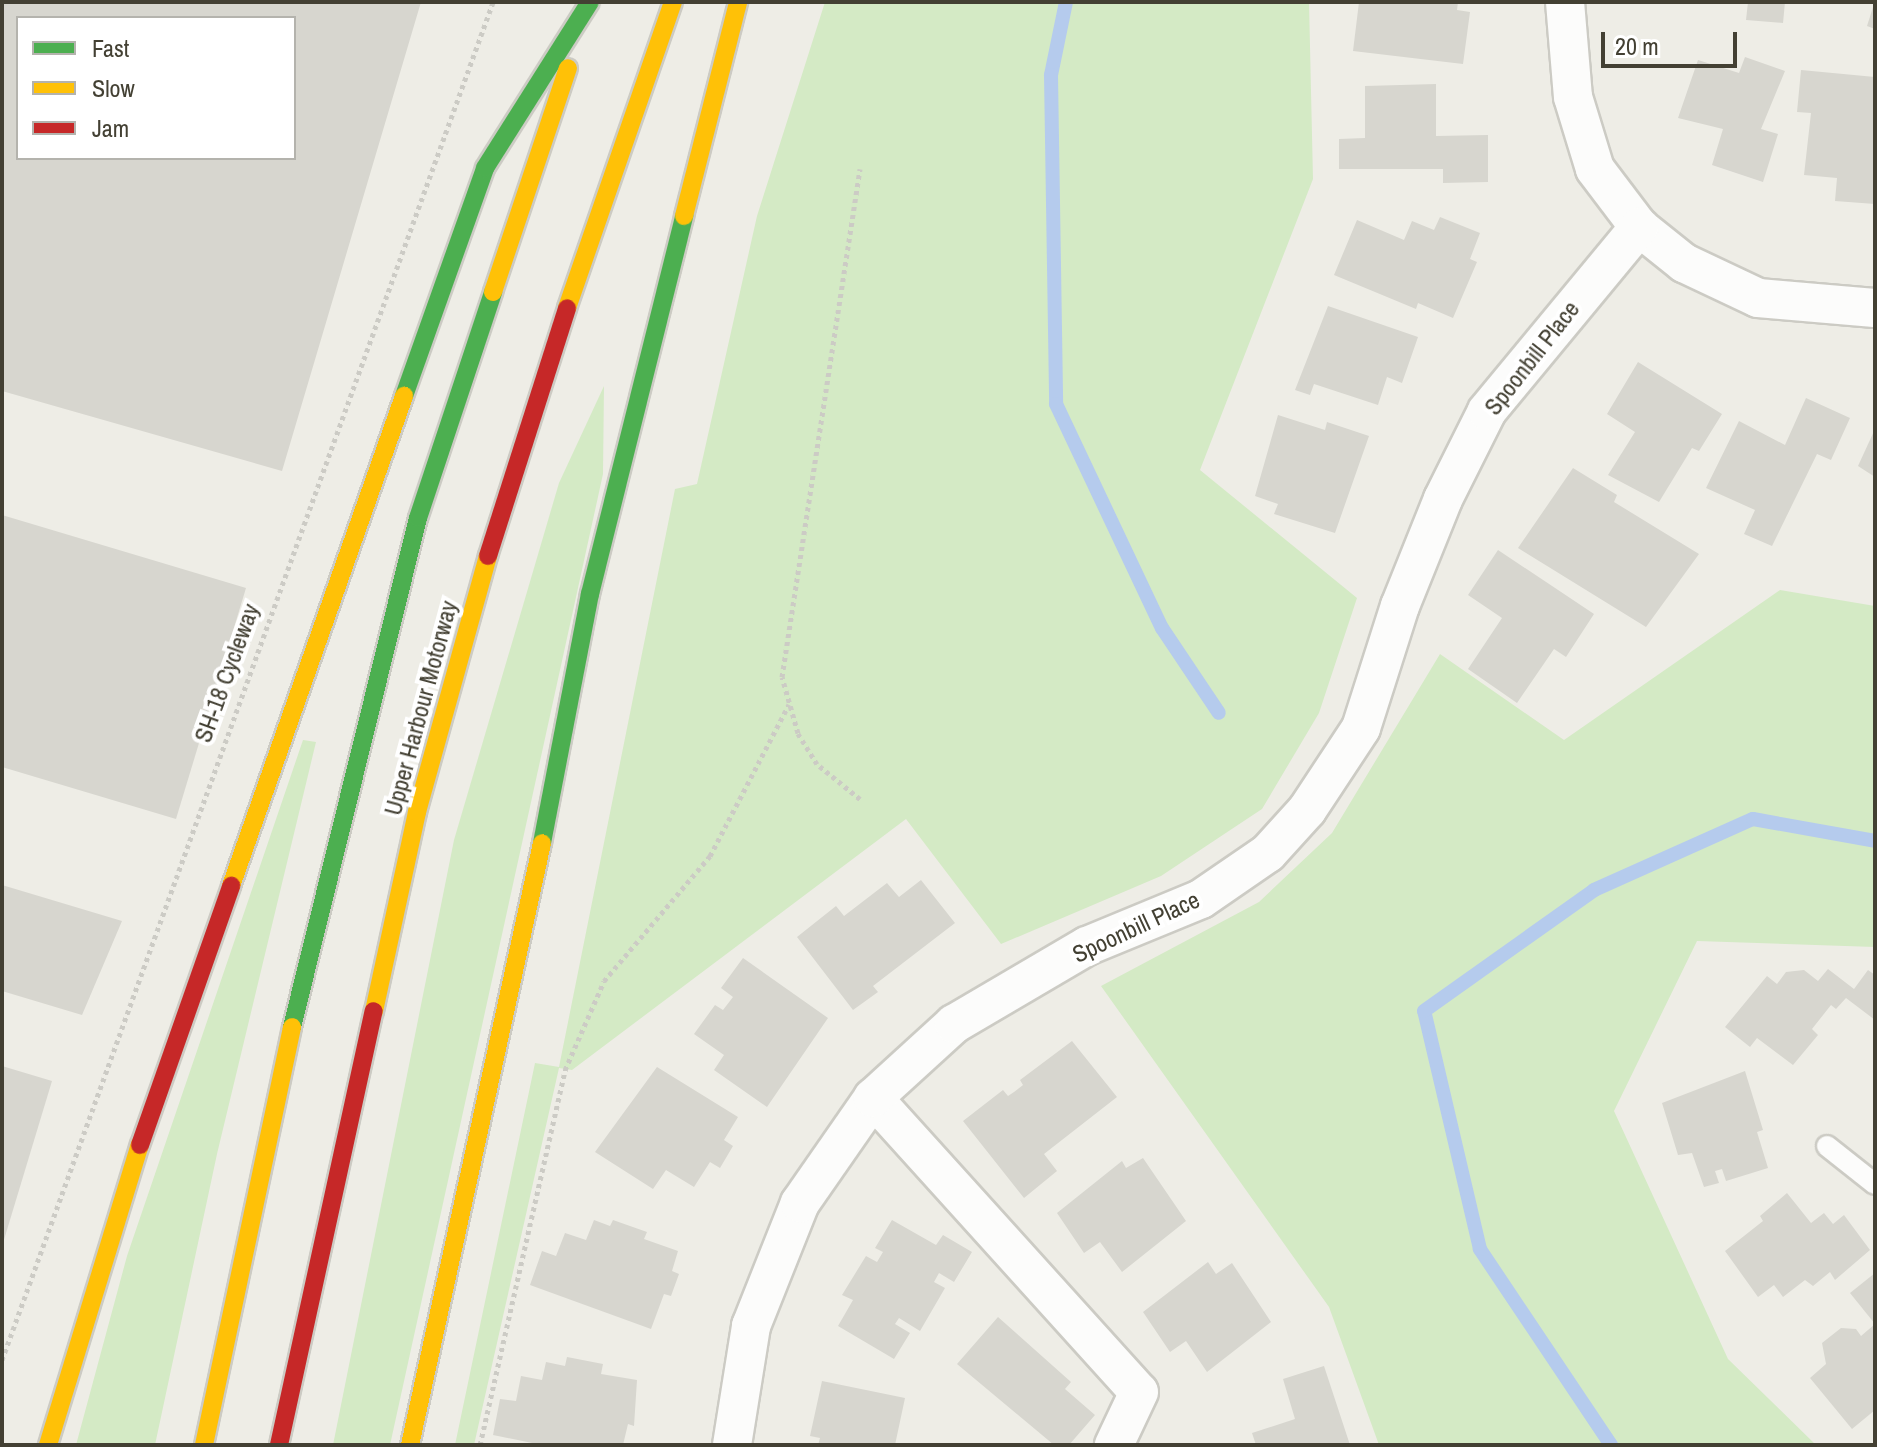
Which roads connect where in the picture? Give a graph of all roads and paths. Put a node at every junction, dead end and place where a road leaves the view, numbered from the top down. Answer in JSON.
{"nodes":[{"id":1,"x":493,"y":2,"type":"edge"},
{"id":2,"x":591,"y":2,"type":"edge"},
{"id":3,"x":673,"y":2,"type":"edge"},
{"id":4,"x":738,"y":2,"type":"edge"},
{"id":5,"x":1565,"y":2,"type":"edge"},
{"id":6,"x":860,"y":169,"type":"dead end"},
{"id":7,"x":1639,"y":227,"type":"junction"},
{"id":8,"x":1875,"y":308,"type":"edge"},
{"id":9,"x":789,"y":704,"type":"junction"},
{"id":10,"x":860,"y":799,"type":"dead end"},
{"id":11,"x":873,"y":1098,"type":"junction"},
{"id":12,"x":1827,"y":1146,"type":"dead end"},
{"id":13,"x":1875,"y":1184,"type":"edge"},
{"id":14,"x":2,"y":1360,"type":"edge"},
{"id":15,"x":48,"y":1445,"type":"edge"},
{"id":16,"x":204,"y":1445,"type":"edge"},
{"id":17,"x":279,"y":1445,"type":"edge"},
{"id":18,"x":410,"y":1445,"type":"edge"},
{"id":19,"x":480,"y":1445,"type":"edge"},
{"id":20,"x":732,"y":1445,"type":"edge"},
{"id":21,"x":1114,"y":1445,"type":"edge"}],
"edges":[{"from":1,"to":14,"type":"path","name":"SH-18 Cycleway"},
{"from":2,"to":15,"type":"highway"},
{"from":2,"to":16,"type":"highway","name":"Upper Harbour Motorway"},
{"from":3,"to":17,"type":"highway","name":"Upper Harbour Motorway"},
{"from":4,"to":18,"type":"highway"},
{"from":5,"to":7,"type":"street"},
{"from":6,"to":9,"type":"path"},
{"from":7,"to":8,"type":"street"},
{"from":7,"to":11,"type":"street","name":"Spoonbill Place"},
{"from":9,"to":10,"type":"path"},
{"from":9,"to":19,"type":"path"},
{"from":11,"to":20,"type":"street","name":"Spoonbill Place"},
{"from":11,"to":21,"type":"street"},
{"from":12,"to":13,"type":"lane"}]}
